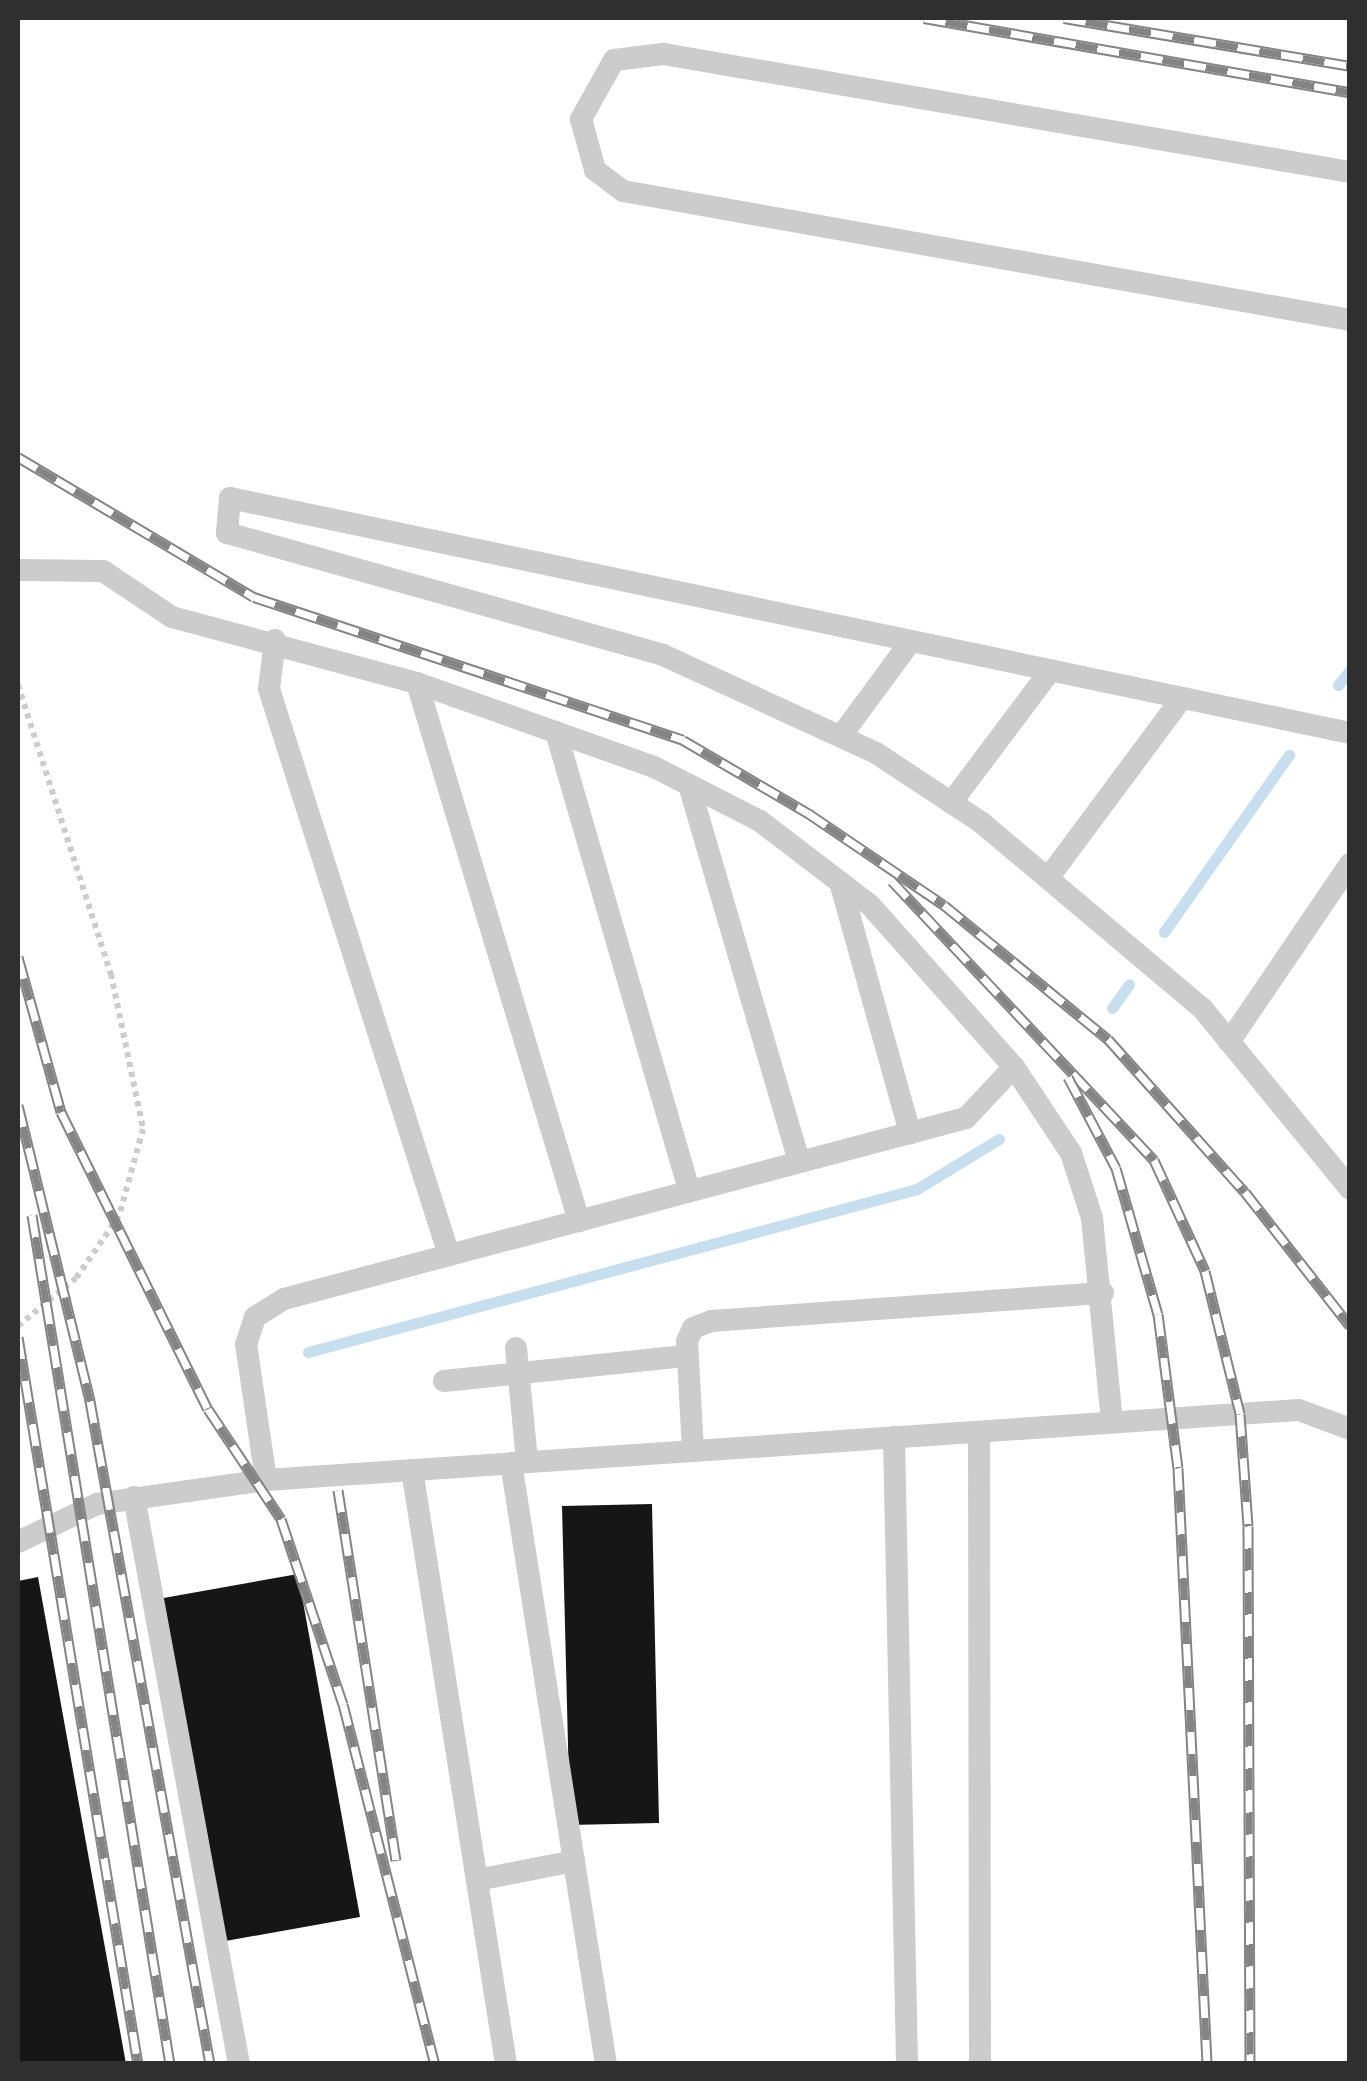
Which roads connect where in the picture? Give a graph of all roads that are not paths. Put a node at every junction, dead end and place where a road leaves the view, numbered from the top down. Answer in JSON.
{"nodes":[{"id":1,"x":1350,"y":172,"type":"edge"},
{"id":2,"x":1350,"y":320,"type":"edge"},
{"id":3,"x":18,"y":570,"type":"edge"},
{"id":4,"x":275,"y":640,"type":"junction"},
{"id":5,"x":911,"y":640,"type":"junction"},
{"id":6,"x":1051,"y":670,"type":"junction"},
{"id":7,"x":418,"y":683,"type":"junction"},
{"id":8,"x":1182,"y":698,"type":"junction"},
{"id":9,"x":556,"y":732,"type":"junction"},
{"id":10,"x":1350,"y":733,"type":"edge"},
{"id":11,"x":841,"y":736,"type":"junction"},
{"id":12,"x":688,"y":785,"type":"junction"},
{"id":13,"x":951,"y":802,"type":"junction"},
{"id":14,"x":1350,"y":864,"type":"edge"},
{"id":15,"x":1050,"y":877,"type":"junction"},
{"id":16,"x":840,"y":882,"type":"junction"},
{"id":17,"x":1229,"y":1042,"type":"junction"},
{"id":18,"x":1014,"y":1067,"type":"junction"},
{"id":19,"x":910,"y":1133,"type":"junction"},
{"id":20,"x":1326,"y":1159,"type":"junction"},
{"id":21,"x":1350,"y":1160,"type":"edge"},
{"id":22,"x":799,"y":1162,"type":"junction"},
{"id":23,"x":1350,"y":1189,"type":"edge"},
{"id":24,"x":689,"y":1191,"type":"junction"},
{"id":25,"x":579,"y":1221,"type":"junction"},
{"id":26,"x":448,"y":1256,"type":"junction"},
{"id":27,"x":1103,"y":1293,"type":"junction"},
{"id":28,"x":516,"y":1348,"type":"dead end"},
{"id":29,"x":688,"y":1356,"type":"junction"},
{"id":30,"x":519,"y":1373,"type":"junction"},
{"id":31,"x":444,"y":1380,"type":"dead end"},
{"id":32,"x":1112,"y":1422,"type":"junction"},
{"id":33,"x":1350,"y":1429,"type":"edge"},
{"id":34,"x":979,"y":1432,"type":"junction"},
{"id":35,"x":894,"y":1437,"type":"junction"},
{"id":36,"x":693,"y":1450,"type":"junction"},
{"id":37,"x":519,"y":1462,"type":"junction"},
{"id":38,"x":412,"y":1470,"type":"junction"},
{"id":39,"x":266,"y":1480,"type":"junction"},
{"id":40,"x":134,"y":1497,"type":"junction"},
{"id":41,"x":18,"y":1542,"type":"edge"},
{"id":42,"x":574,"y":1861,"type":"junction"},
{"id":43,"x":477,"y":1880,"type":"junction"},
{"id":44,"x":238,"y":2064,"type":"edge"},
{"id":45,"x":506,"y":2064,"type":"edge"},
{"id":46,"x":606,"y":2064,"type":"edge"},
{"id":47,"x":907,"y":2064,"type":"edge"},
{"id":48,"x":980,"y":2064,"type":"edge"}],
"edges":[{"from":1,"to":2,"type":"lane"},
{"from":3,"to":4,"type":"lane"},
{"from":4,"to":7,"type":"lane"},
{"from":4,"to":26,"type":"lane"},
{"from":5,"to":6,"type":"lane"},
{"from":5,"to":11,"type":"lane"},
{"from":5,"to":11,"type":"lane"},
{"from":6,"to":8,"type":"lane"},
{"from":6,"to":13,"type":"lane"},
{"from":7,"to":9,"type":"lane"},
{"from":7,"to":25,"type":"lane"},
{"from":8,"to":10,"type":"lane"},
{"from":8,"to":15,"type":"lane"},
{"from":9,"to":12,"type":"lane"},
{"from":9,"to":24,"type":"lane"},
{"from":11,"to":13,"type":"lane"},
{"from":12,"to":16,"type":"lane"},
{"from":12,"to":22,"type":"lane"},
{"from":13,"to":15,"type":"lane"},
{"from":14,"to":17,"type":"lane"},
{"from":15,"to":17,"type":"lane"},
{"from":16,"to":18,"type":"lane"},
{"from":16,"to":19,"type":"lane"},
{"from":17,"to":20,"type":"lane"},
{"from":18,"to":19,"type":"lane"},
{"from":18,"to":27,"type":"lane"},
{"from":19,"to":22,"type":"lane"},
{"from":20,"to":21,"type":"lane"},
{"from":20,"to":23,"type":"lane"},
{"from":22,"to":24,"type":"lane"},
{"from":24,"to":25,"type":"lane"},
{"from":25,"to":26,"type":"lane"},
{"from":26,"to":39,"type":"lane"},
{"from":27,"to":29,"type":"lane"},
{"from":27,"to":32,"type":"lane"},
{"from":28,"to":30,"type":"lane"},
{"from":29,"to":30,"type":"lane"},
{"from":29,"to":36,"type":"lane"},
{"from":30,"to":31,"type":"lane"},
{"from":30,"to":37,"type":"lane"},
{"from":32,"to":33,"type":"lane"},
{"from":32,"to":34,"type":"lane"},
{"from":34,"to":35,"type":"lane"},
{"from":34,"to":48,"type":"lane"},
{"from":35,"to":36,"type":"lane"},
{"from":35,"to":47,"type":"lane"},
{"from":36,"to":37,"type":"lane"},
{"from":37,"to":38,"type":"lane"},
{"from":37,"to":42,"type":"lane"},
{"from":38,"to":39,"type":"lane"},
{"from":38,"to":43,"type":"lane"},
{"from":39,"to":40,"type":"lane"},
{"from":40,"to":41,"type":"lane"},
{"from":40,"to":44,"type":"lane"},
{"from":42,"to":43,"type":"lane"},
{"from":42,"to":46,"type":"lane"},
{"from":43,"to":45,"type":"lane"}]}
